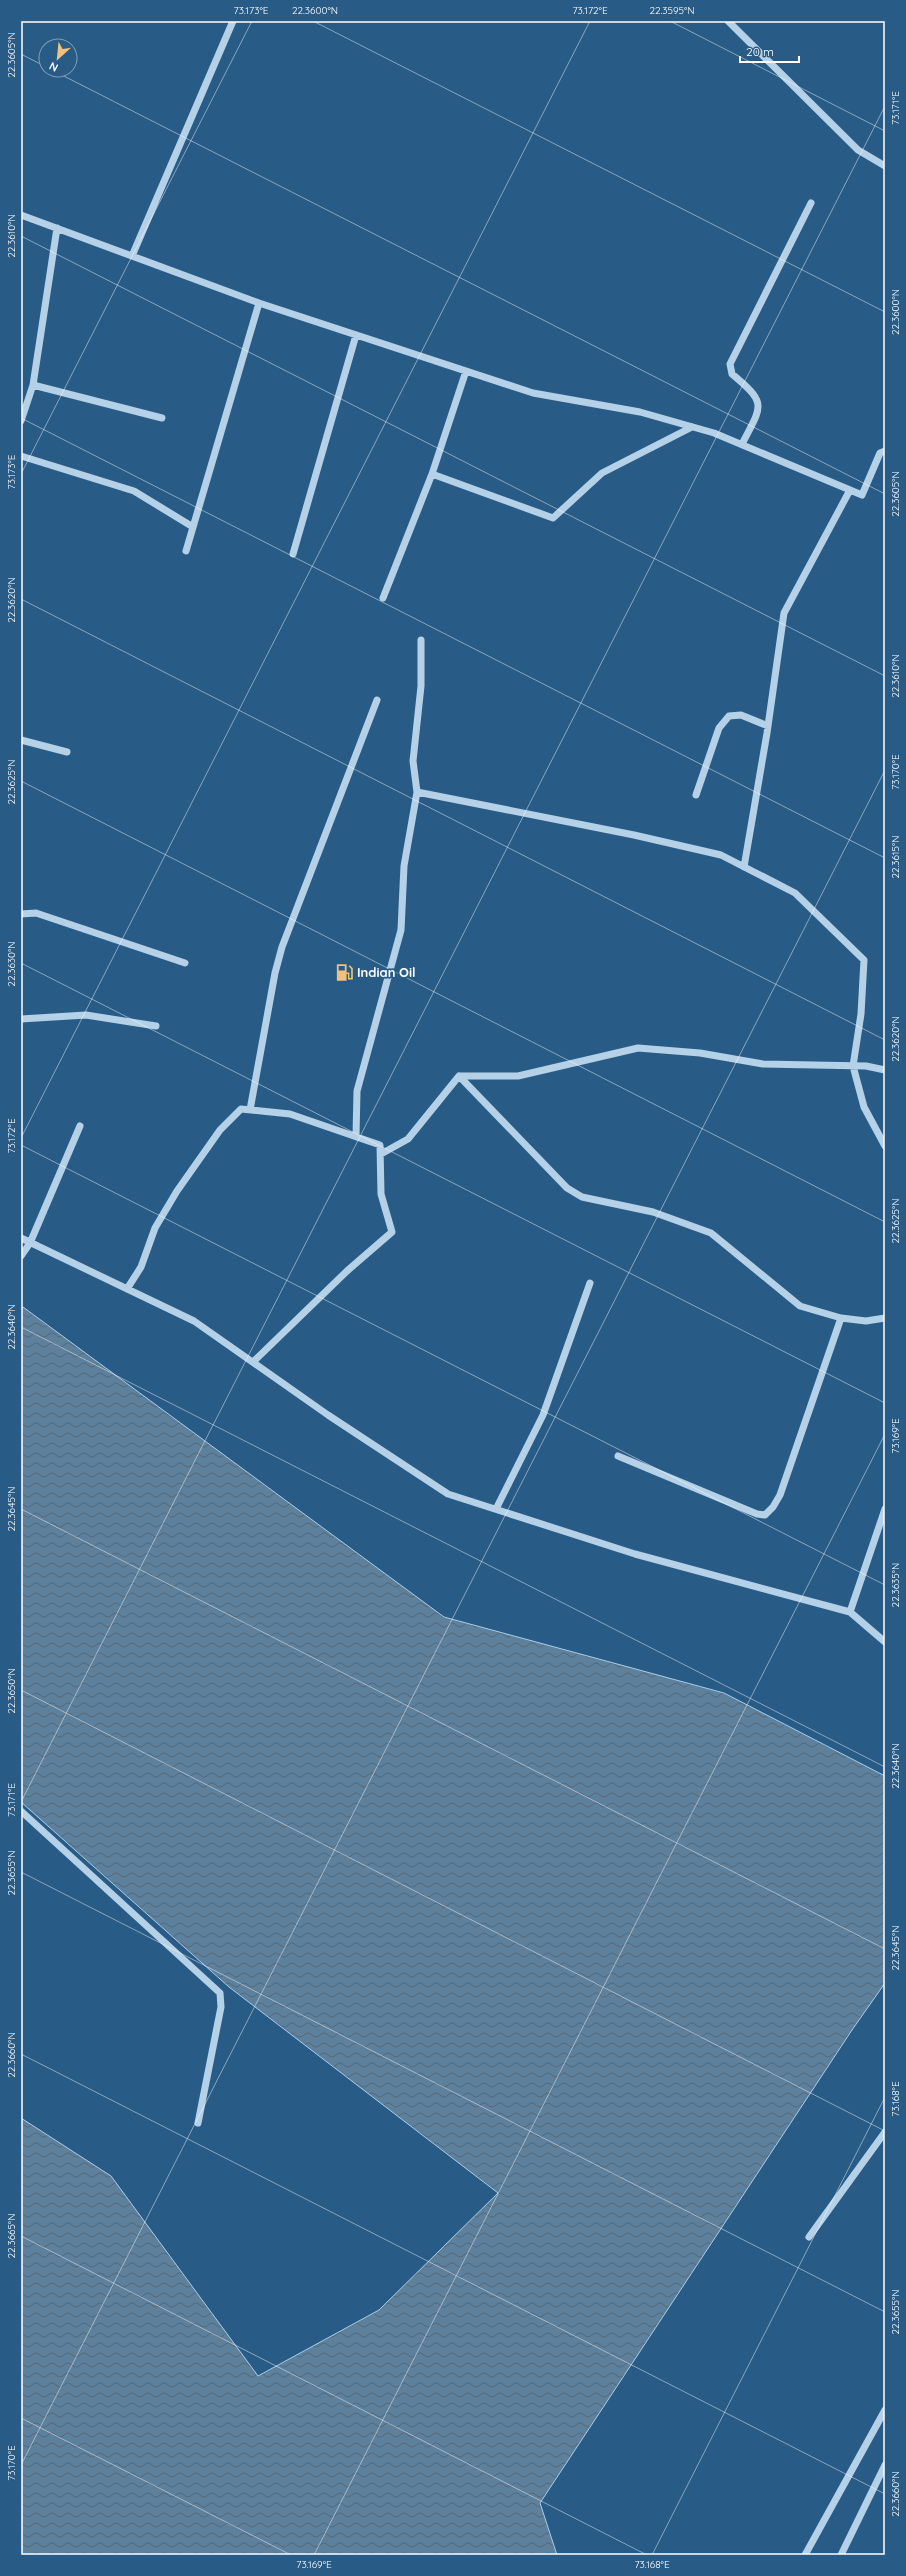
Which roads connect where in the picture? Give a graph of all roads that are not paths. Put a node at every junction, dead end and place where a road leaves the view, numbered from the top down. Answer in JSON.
{"nodes":[{"id":1,"x":233,"y":21,"type":"edge"},
{"id":2,"x":728,"y":21,"type":"edge"},
{"id":3,"x":885,"y":166,"type":"edge"},
{"id":4,"x":811,"y":203,"type":"dead end"},
{"id":5,"x":21,"y":215,"type":"edge"},
{"id":6,"x":57,"y":228,"type":"junction"},
{"id":7,"x":132,"y":256,"type":"junction"},
{"id":8,"x":259,"y":304,"type":"junction"},
{"id":9,"x":356,"y":335,"type":"junction"},
{"id":10,"x":466,"y":371,"type":"junction"},
{"id":11,"x":33,"y":385,"type":"junction"},
{"id":12,"x":162,"y":418,"type":"dead end"},
{"id":13,"x":21,"y":421,"type":"edge"},
{"id":14,"x":692,"y":427,"type":"junction"},
{"id":15,"x":742,"y":444,"type":"junction"},
{"id":16,"x":885,"y":451,"type":"edge"},
{"id":17,"x":21,"y":456,"type":"edge"},
{"id":18,"x":432,"y":474,"type":"junction"},
{"id":19,"x":850,"y":490,"type":"junction"},
{"id":20,"x":193,"y":527,"type":"junction"},
{"id":21,"x":186,"y":551,"type":"dead end"},
{"id":22,"x":293,"y":554,"type":"dead end"},
{"id":23,"x":383,"y":598,"type":"dead end"},
{"id":24,"x":421,"y":640,"type":"dead end"},
{"id":25,"x":378,"y":700,"type":"dead end"},
{"id":26,"x":768,"y":726,"type":"junction"},
{"id":27,"x":21,"y":740,"type":"edge"},
{"id":28,"x":66,"y":752,"type":"dead end"},
{"id":29,"x":417,"y":792,"type":"junction"},
{"id":30,"x":696,"y":795,"type":"dead end"},
{"id":31,"x":744,"y":867,"type":"junction"},
{"id":32,"x":21,"y":914,"type":"edge"},
{"id":33,"x":185,"y":962,"type":"dead end"},
{"id":34,"x":21,"y":1019,"type":"edge"},
{"id":35,"x":156,"y":1026,"type":"dead end"},
{"id":36,"x":853,"y":1066,"type":"junction"},
{"id":37,"x":885,"y":1070,"type":"edge"},
{"id":38,"x":459,"y":1076,"type":"junction"},
{"id":39,"x":250,"y":1110,"type":"junction"},
{"id":40,"x":80,"y":1126,"type":"dead end"},
{"id":41,"x":356,"y":1136,"type":"junction"},
{"id":42,"x":885,"y":1146,"type":"edge"},
{"id":43,"x":381,"y":1154,"type":"junction"},
{"id":44,"x":21,"y":1238,"type":"edge"},
{"id":45,"x":30,"y":1243,"type":"junction"},
{"id":46,"x":21,"y":1256,"type":"edge"},
{"id":47,"x":590,"y":1283,"type":"dead end"},
{"id":48,"x":127,"y":1289,"type":"junction"},
{"id":49,"x":840,"y":1318,"type":"junction"},
{"id":50,"x":885,"y":1318,"type":"edge"},
{"id":51,"x":252,"y":1362,"type":"junction"},
{"id":52,"x":618,"y":1456,"type":"dead end"},
{"id":53,"x":496,"y":1509,"type":"junction"},
{"id":54,"x":885,"y":1509,"type":"edge"},
{"id":55,"x":850,"y":1612,"type":"junction"},
{"id":56,"x":885,"y":1642,"type":"edge"},
{"id":57,"x":21,"y":1811,"type":"edge"},
{"id":58,"x":198,"y":2123,"type":"dead end"},
{"id":59,"x":885,"y":2132,"type":"edge"},
{"id":60,"x":809,"y":2237,"type":"dead end"},
{"id":61,"x":885,"y":2410,"type":"edge"},
{"id":62,"x":885,"y":2465,"type":"edge"},
{"id":63,"x":805,"y":2555,"type":"edge"},
{"id":64,"x":841,"y":2555,"type":"edge"}],
"edges":[{"from":1,"to":7,"type":"street"},
{"from":2,"to":3,"type":"street"},
{"from":4,"to":15,"type":"street"},
{"from":5,"to":6,"type":"street"},
{"from":6,"to":7,"type":"street"},
{"from":6,"to":11,"type":"street"},
{"from":7,"to":8,"type":"street"},
{"from":8,"to":9,"type":"street"},
{"from":8,"to":20,"type":"street"},
{"from":9,"to":10,"type":"street"},
{"from":9,"to":22,"type":"street"},
{"from":10,"to":14,"type":"street"},
{"from":10,"to":18,"type":"street"},
{"from":11,"to":12,"type":"street"},
{"from":11,"to":13,"type":"street"},
{"from":14,"to":15,"type":"street"},
{"from":14,"to":18,"type":"street"},
{"from":15,"to":19,"type":"street"},
{"from":16,"to":19,"type":"street"},
{"from":17,"to":20,"type":"street"},
{"from":18,"to":23,"type":"street"},
{"from":19,"to":26,"type":"street"},
{"from":20,"to":21,"type":"street"},
{"from":24,"to":29,"type":"street"},
{"from":25,"to":39,"type":"street"},
{"from":26,"to":30,"type":"street"},
{"from":26,"to":31,"type":"street"},
{"from":27,"to":28,"type":"street"},
{"from":29,"to":31,"type":"street"},
{"from":29,"to":41,"type":"street"},
{"from":31,"to":36,"type":"street"},
{"from":32,"to":33,"type":"street"},
{"from":34,"to":35,"type":"street"},
{"from":36,"to":37,"type":"street"},
{"from":36,"to":38,"type":"street"},
{"from":36,"to":42,"type":"street"},
{"from":38,"to":43,"type":"street"},
{"from":38,"to":49,"type":"street"},
{"from":39,"to":41,"type":"street"},
{"from":39,"to":48,"type":"street"},
{"from":40,"to":45,"type":"street"},
{"from":41,"to":43,"type":"street"},
{"from":43,"to":51,"type":"street"},
{"from":44,"to":45,"type":"street"},
{"from":45,"to":46,"type":"street"},
{"from":45,"to":48,"type":"street"},
{"from":47,"to":53,"type":"street"},
{"from":48,"to":51,"type":"street"},
{"from":49,"to":50,"type":"street"},
{"from":49,"to":52,"type":"street"},
{"from":51,"to":53,"type":"street"},
{"from":53,"to":55,"type":"street"},
{"from":54,"to":55,"type":"street"},
{"from":55,"to":56,"type":"street"},
{"from":57,"to":58,"type":"street"},
{"from":59,"to":60,"type":"street"},
{"from":61,"to":63,"type":"street"},
{"from":62,"to":64,"type":"street"}]}
